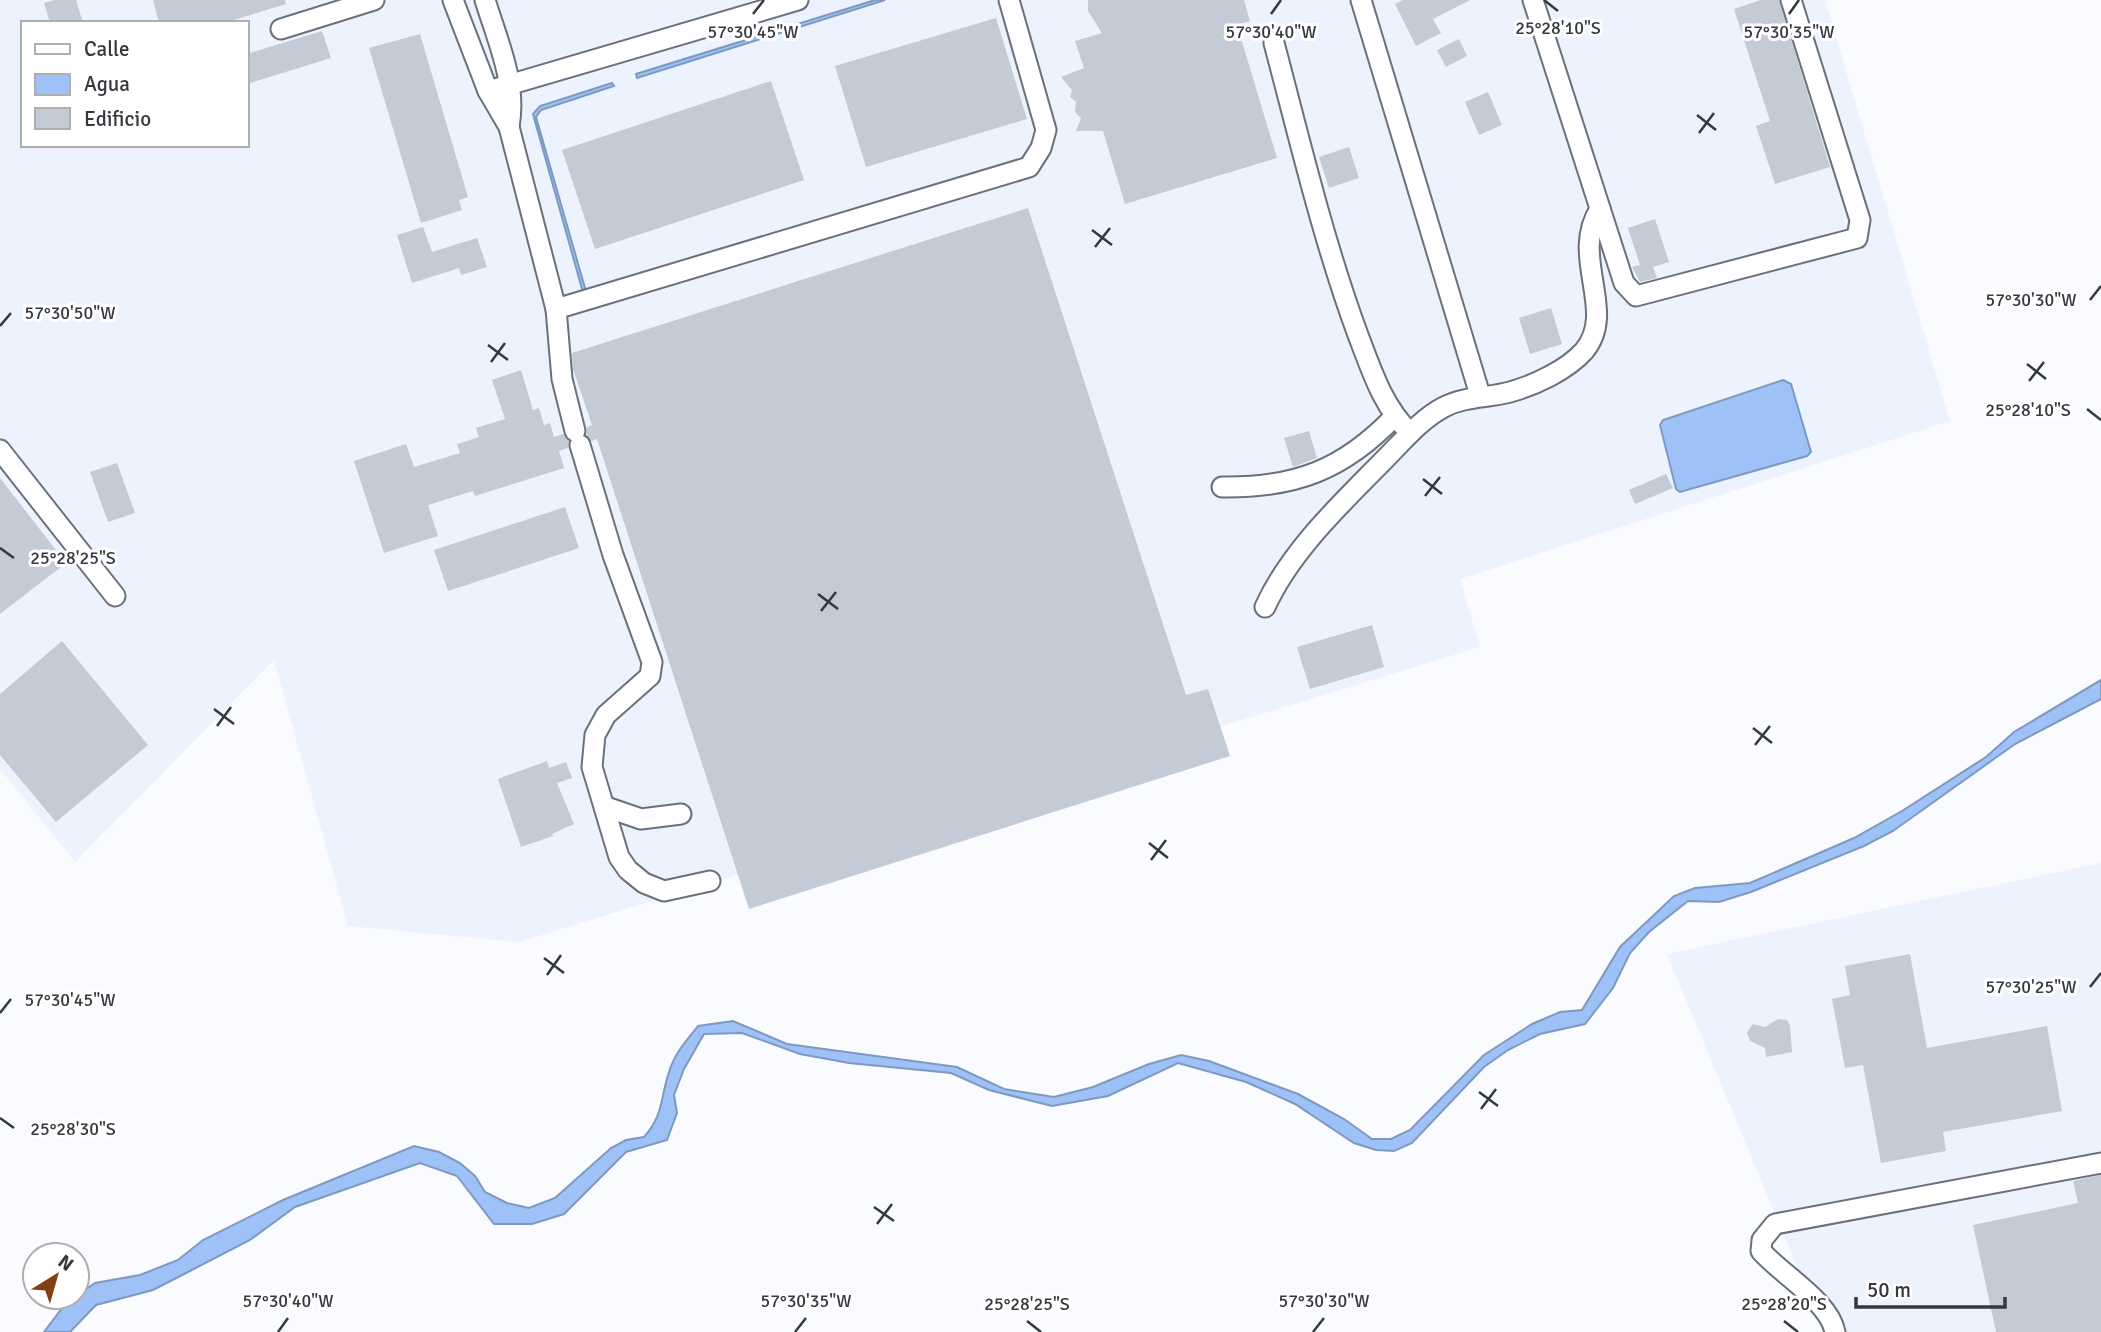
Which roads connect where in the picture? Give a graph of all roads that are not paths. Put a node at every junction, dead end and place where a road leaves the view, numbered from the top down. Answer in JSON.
{"nodes":[{"id":1,"x":374,"y":0,"type":"edge"},
{"id":2,"x":453,"y":0,"type":"edge"},
{"id":3,"x":485,"y":0,"type":"edge"},
{"id":4,"x":798,"y":0,"type":"edge"},
{"id":5,"x":1009,"y":0,"type":"edge"},
{"id":6,"x":1361,"y":0,"type":"edge"},
{"id":7,"x":1533,"y":0,"type":"edge"},
{"id":8,"x":1791,"y":0,"type":"edge"},
{"id":9,"x":281,"y":29,"type":"dead end"},
{"id":10,"x":1274,"y":43,"type":"dead end"},
{"id":11,"x":512,"y":86,"type":"junction"},
{"id":12,"x":488,"y":91,"type":"junction"},
{"id":13,"x":509,"y":127,"type":"junction"},
{"id":14,"x":1600,"y":209,"type":"junction"},
{"id":15,"x":556,"y":309,"type":"junction"},
{"id":16,"x":1480,"y":395,"type":"junction"},
{"id":17,"x":1394,"y":417,"type":"junction"},
{"id":18,"x":1410,"y":433,"type":"junction"},
{"id":19,"x":0,"y":450,"type":"edge"},
{"id":20,"x":1222,"y":487,"type":"dead end"},
{"id":21,"x":115,"y":596,"type":"dead end"},
{"id":22,"x":1265,"y":607,"type":"dead end"},
{"id":23,"x":606,"y":807,"type":"junction"},
{"id":24,"x":681,"y":814,"type":"dead end"},
{"id":25,"x":710,"y":881,"type":"dead end"},
{"id":26,"x":2101,"y":1163,"type":"edge"},
{"id":27,"x":1835,"y":1332,"type":"edge"}],
"edges":[{"from":1,"to":9,"type":"lane"},
{"from":2,"to":12,"type":"lane"},
{"from":3,"to":11,"type":"lane"},
{"from":4,"to":11,"type":"lane"},
{"from":5,"to":15,"type":"lane"},
{"from":6,"to":16,"type":"lane"},
{"from":7,"to":14,"type":"lane"},
{"from":8,"to":14,"type":"lane"},
{"from":10,"to":17,"type":"lane"},
{"from":11,"to":12,"type":"lane"},
{"from":11,"to":13,"type":"lane"},
{"from":12,"to":13,"type":"lane"},
{"from":13,"to":15,"type":"lane"},
{"from":14,"to":16,"type":"lane"},
{"from":15,"to":23,"type":"lane"},
{"from":16,"to":18,"type":"lane"},
{"from":17,"to":18,"type":"lane"},
{"from":17,"to":20,"type":"lane"},
{"from":18,"to":22,"type":"lane"},
{"from":19,"to":21,"type":"lane"},
{"from":23,"to":24,"type":"lane"},
{"from":23,"to":25,"type":"lane"},
{"from":26,"to":27,"type":"lane"}]}
